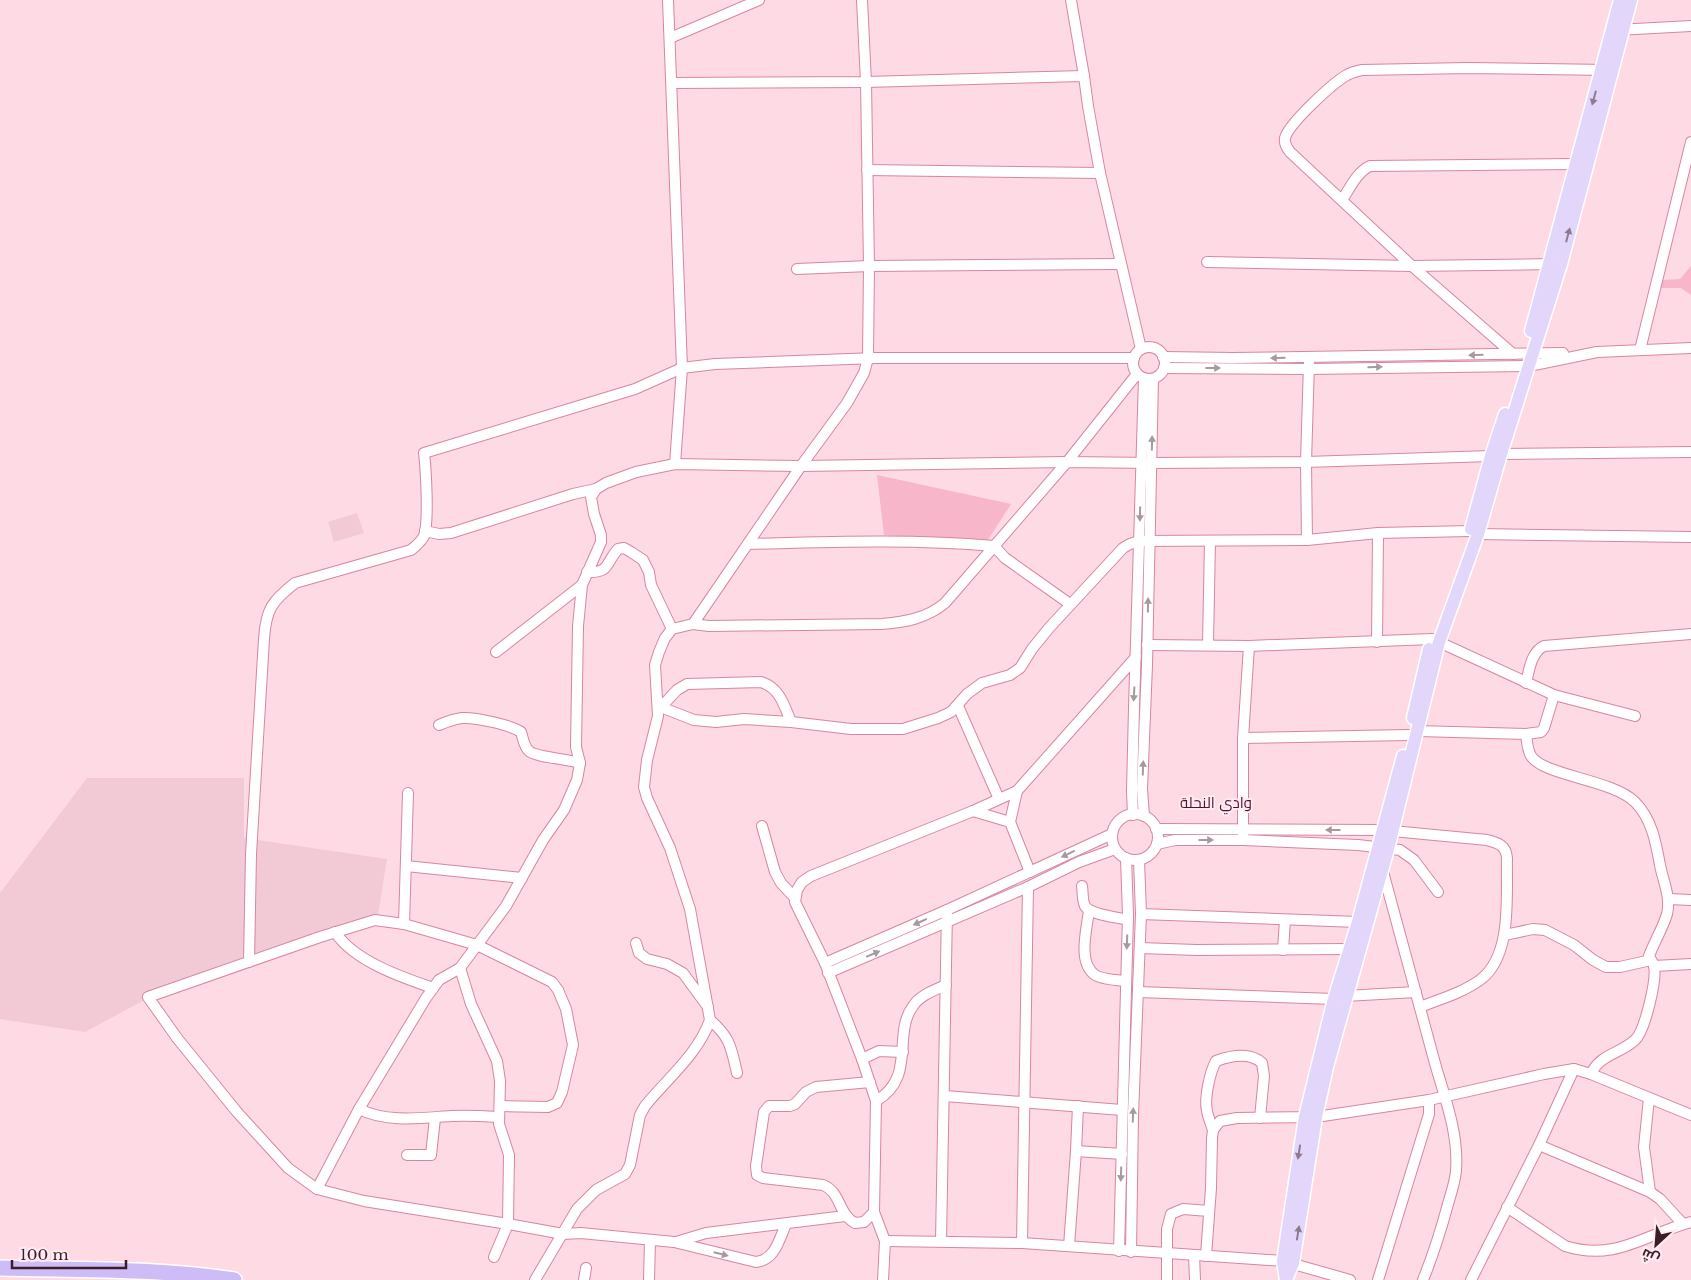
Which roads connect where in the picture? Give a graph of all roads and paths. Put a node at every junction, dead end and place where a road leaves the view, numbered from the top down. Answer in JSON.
{"nodes":[{"id":1,"x":668,"y":0,"type":"edge"},
{"id":2,"x":759,"y":0,"type":"edge"},
{"id":3,"x":862,"y":0,"type":"edge"},
{"id":4,"x":1071,"y":0,"type":"edge"},
{"id":5,"x":1620,"y":0,"type":"edge"},
{"id":6,"x":1630,"y":0,"type":"edge"},
{"id":7,"x":1691,"y":26,"type":"edge"},
{"id":8,"x":1617,"y":30,"type":"junction"},
{"id":9,"x":670,"y":38,"type":"junction"},
{"id":10,"x":1607,"y":70,"type":"junction"},
{"id":11,"x":1084,"y":76,"type":"junction"},
{"id":12,"x":866,"y":82,"type":"junction"},
{"id":13,"x":672,"y":83,"type":"junction"},
{"id":14,"x":1691,"y":142,"type":"edge"},
{"id":15,"x":1576,"y":164,"type":"junction"},
{"id":16,"x":867,"y":170,"type":"junction"},
{"id":17,"x":1100,"y":173,"type":"junction"},
{"id":18,"x":1342,"y":200,"type":"junction"},
{"id":19,"x":1207,"y":262,"type":"dead end"},
{"id":20,"x":1120,"y":264,"type":"junction"},
{"id":21,"x":1555,"y":264,"type":"junction"},
{"id":22,"x":869,"y":266,"type":"junction"},
{"id":23,"x":1412,"y":266,"type":"junction"},
{"id":24,"x":797,"y":269,"type":"dead end"},
{"id":25,"x":1691,"y":348,"type":"edge"},
{"id":26,"x":1640,"y":350,"type":"junction"},
{"id":27,"x":1137,"y":354,"type":"junction"},
{"id":28,"x":1163,"y":357,"type":"junction"},
{"id":29,"x":1309,"y":357,"type":"junction"},
{"id":30,"x":868,"y":358,"type":"junction"},
{"id":31,"x":1524,"y":359,"type":"junction"},
{"id":32,"x":1233,"y":363,"type":"junction"},
{"id":33,"x":682,"y":368,"type":"junction"},
{"id":34,"x":1164,"y":368,"type":"junction"},
{"id":35,"x":1308,"y":369,"type":"junction"},
{"id":36,"x":1145,"y":377,"type":"junction"},
{"id":37,"x":1691,"y":452,"type":"edge"},
{"id":38,"x":1496,"y":455,"type":"junction"},
{"id":39,"x":1067,"y":462,"type":"junction"},
{"id":40,"x":1306,"y":462,"type":"junction"},
{"id":41,"x":1140,"y":463,"type":"junction"},
{"id":42,"x":1152,"y":463,"type":"junction"},
{"id":43,"x":675,"y":464,"type":"junction"},
{"id":44,"x":801,"y":466,"type":"junction"},
{"id":45,"x":596,"y":489,"type":"junction"},
{"id":46,"x":425,"y":531,"type":"junction"},
{"id":47,"x":1378,"y":533,"type":"junction"},
{"id":48,"x":1474,"y":533,"type":"junction"},
{"id":49,"x":1691,"y":537,"type":"edge"},
{"id":50,"x":1307,"y":540,"type":"junction"},
{"id":51,"x":1144,"y":541,"type":"junction"},
{"id":52,"x":1210,"y":542,"type":"junction"},
{"id":53,"x":748,"y":544,"type":"junction"},
{"id":54,"x":994,"y":546,"type":"junction"},
{"id":55,"x":587,"y":572,"type":"junction"},
{"id":56,"x":582,"y":585,"type":"junction"},
{"id":57,"x":1070,"y":604,"type":"junction"},
{"id":58,"x":693,"y":624,"type":"junction"},
{"id":59,"x":672,"y":629,"type":"junction"},
{"id":60,"x":1691,"y":634,"type":"edge"},
{"id":61,"x":1436,"y":641,"type":"junction"},
{"id":62,"x":1377,"y":642,"type":"junction"},
{"id":63,"x":1208,"y":644,"type":"junction"},
{"id":64,"x":1147,"y":645,"type":"junction"},
{"id":65,"x":1249,"y":646,"type":"junction"},
{"id":66,"x":496,"y":652,"type":"dead end"},
{"id":67,"x":1136,"y":658,"type":"junction"},
{"id":68,"x":1526,"y":683,"type":"junction"},
{"id":69,"x":1554,"y":695,"type":"junction"},
{"id":70,"x":659,"y":706,"type":"junction"},
{"id":71,"x":958,"y":706,"type":"junction"},
{"id":72,"x":1635,"y":716,"type":"dead end"},
{"id":73,"x":791,"y":722,"type":"junction"},
{"id":74,"x":439,"y":725,"type":"dead end"},
{"id":75,"x":1413,"y":733,"type":"junction"},
{"id":76,"x":1526,"y":734,"type":"junction"},
{"id":77,"x":1243,"y":738,"type":"junction"},
{"id":78,"x":580,"y":763,"type":"junction"},
{"id":79,"x":1017,"y":792,"type":"junction"},
{"id":80,"x":408,"y":793,"type":"dead end"},
{"id":81,"x":999,"y":800,"type":"junction"},
{"id":82,"x":973,"y":811,"type":"junction"},
{"id":83,"x":1133,"y":814,"type":"junction"},
{"id":84,"x":1144,"y":816,"type":"junction"},
{"id":85,"x":1010,"y":822,"type":"junction"},
{"id":86,"x":762,"y":826,"type":"dead end"},
{"id":87,"x":1156,"y":829,"type":"junction"},
{"id":88,"x":1387,"y":831,"type":"junction"},
{"id":89,"x":1112,"y":834,"type":"junction"},
{"id":90,"x":1243,"y":835,"type":"junction"},
{"id":91,"x":1157,"y":844,"type":"junction"},
{"id":92,"x":1382,"y":848,"type":"junction"},
{"id":93,"x":1115,"y":849,"type":"junction"},
{"id":94,"x":1126,"y":858,"type":"junction"},
{"id":95,"x":1139,"y":860,"type":"junction"},
{"id":96,"x":406,"y":866,"type":"junction"},
{"id":97,"x":1382,"y":867,"type":"junction"},
{"id":98,"x":1030,"y":872,"type":"junction"},
{"id":99,"x":522,"y":878,"type":"junction"},
{"id":100,"x":1127,"y":885,"type":"junction"},
{"id":101,"x":1082,"y":886,"type":"dead end"},
{"id":102,"x":1140,"y":886,"type":"junction"},
{"id":103,"x":1028,"y":887,"type":"junction"},
{"id":104,"x":1438,"y":892,"type":"dead end"},
{"id":105,"x":795,"y":898,"type":"junction"},
{"id":106,"x":1669,"y":899,"type":"junction"},
{"id":107,"x":1691,"y":900,"type":"edge"},
{"id":108,"x":947,"y":910,"type":"junction"},
{"id":109,"x":1089,"y":910,"type":"junction"},
{"id":110,"x":1141,"y":914,"type":"junction"},
{"id":111,"x":1128,"y":920,"type":"junction"},
{"id":112,"x":1285,"y":920,"type":"junction"},
{"id":113,"x":948,"y":921,"type":"junction"},
{"id":114,"x":1358,"y":922,"type":"junction"},
{"id":115,"x":404,"y":924,"type":"junction"},
{"id":116,"x":335,"y":932,"type":"junction"},
{"id":117,"x":1505,"y":935,"type":"junction"},
{"id":118,"x":636,"y":943,"type":"dead end"},
{"id":119,"x":477,"y":945,"type":"junction"},
{"id":120,"x":1140,"y":948,"type":"junction"},
{"id":121,"x":1349,"y":949,"type":"junction"},
{"id":122,"x":1283,"y":950,"type":"junction"},
{"id":123,"x":248,"y":962,"type":"junction"},
{"id":124,"x":824,"y":963,"type":"junction"},
{"id":125,"x":1652,"y":963,"type":"junction"},
{"id":126,"x":1691,"y":964,"type":"edge"},
{"id":127,"x":460,"y":968,"type":"junction"},
{"id":128,"x":828,"y":973,"type":"junction"},
{"id":129,"x":1126,"y":981,"type":"junction"},
{"id":130,"x":946,"y":985,"type":"junction"},
{"id":131,"x":433,"y":988,"type":"junction"},
{"id":132,"x":1138,"y":992,"type":"junction"},
{"id":133,"x":1416,"y":992,"type":"junction"},
{"id":134,"x":1340,"y":998,"type":"junction"},
{"id":135,"x":1420,"y":1007,"type":"junction"},
{"id":136,"x":708,"y":1008,"type":"junction"},
{"id":137,"x":710,"y":1020,"type":"junction"},
{"id":138,"x":903,"y":1052,"type":"junction"},
{"id":139,"x":862,"y":1058,"type":"junction"},
{"id":140,"x":1574,"y":1069,"type":"junction"},
{"id":141,"x":736,"y":1073,"type":"dead end"},
{"id":142,"x":1591,"y":1074,"type":"junction"},
{"id":143,"x":870,"y":1082,"type":"junction"},
{"id":144,"x":1445,"y":1095,"type":"junction"},
{"id":145,"x":944,"y":1096,"type":"junction"},
{"id":146,"x":1648,"y":1098,"type":"junction"},
{"id":147,"x":1428,"y":1100,"type":"junction"},
{"id":148,"x":876,"y":1101,"type":"junction"},
{"id":149,"x":1025,"y":1102,"type":"junction"},
{"id":150,"x":1078,"y":1106,"type":"junction"},
{"id":151,"x":359,"y":1109,"type":"junction"},
{"id":152,"x":1122,"y":1110,"type":"junction"},
{"id":153,"x":499,"y":1111,"type":"junction"},
{"id":154,"x":1691,"y":1115,"type":"edge"},
{"id":155,"x":1310,"y":1117,"type":"junction"},
{"id":156,"x":435,"y":1118,"type":"junction"},
{"id":157,"x":1260,"y":1118,"type":"junction"},
{"id":158,"x":1213,"y":1130,"type":"junction"},
{"id":159,"x":1539,"y":1145,"type":"junction"},
{"id":160,"x":1076,"y":1151,"type":"junction"},
{"id":161,"x":1122,"y":1154,"type":"junction"},
{"id":162,"x":407,"y":1155,"type":"dead end"},
{"id":163,"x":317,"y":1189,"type":"junction"},
{"id":164,"x":1650,"y":1192,"type":"junction"},
{"id":165,"x":1507,"y":1207,"type":"junction"},
{"id":166,"x":1209,"y":1211,"type":"junction"},
{"id":167,"x":874,"y":1212,"type":"junction"},
{"id":168,"x":845,"y":1216,"type":"junction"},
{"id":169,"x":1687,"y":1223,"type":"edge"},
{"id":170,"x":508,"y":1224,"type":"junction"},
{"id":171,"x":786,"y":1224,"type":"junction"},
{"id":172,"x":562,"y":1234,"type":"junction"},
{"id":173,"x":650,"y":1241,"type":"junction"},
{"id":174,"x":885,"y":1241,"type":"junction"},
{"id":175,"x":941,"y":1241,"type":"junction"},
{"id":176,"x":674,"y":1242,"type":"junction"},
{"id":177,"x":1022,"y":1243,"type":"junction"},
{"id":178,"x":1069,"y":1246,"type":"junction"},
{"id":179,"x":1119,"y":1251,"type":"junction"},
{"id":180,"x":1132,"y":1252,"type":"junction"},
{"id":181,"x":1167,"y":1254,"type":"junction"},
{"id":182,"x":1194,"y":1255,"type":"junction"},
{"id":183,"x":1206,"y":1256,"type":"junction"},
{"id":184,"x":494,"y":1257,"type":"dead end"},
{"id":185,"x":1288,"y":1262,"type":"junction"},
{"id":186,"x":0,"y":1268,"type":"edge"},
{"id":187,"x":586,"y":1268,"type":"dead end"},
{"id":188,"x":885,"y":1279,"type":"edge"},
{"id":189,"x":234,"y":1280,"type":"edge"},
{"id":190,"x":535,"y":1280,"type":"edge"},
{"id":191,"x":584,"y":1280,"type":"edge"},
{"id":192,"x":649,"y":1280,"type":"edge"},
{"id":193,"x":1167,"y":1280,"type":"edge"},
{"id":194,"x":1195,"y":1280,"type":"edge"},
{"id":195,"x":1286,"y":1280,"type":"edge"},
{"id":196,"x":1350,"y":1280,"type":"edge"},
{"id":197,"x":1378,"y":1280,"type":"edge"},
{"id":198,"x":1423,"y":1280,"type":"edge"},
{"id":199,"x":1471,"y":1280,"type":"edge"}],
"edges":[{"from":1,"to":9,"type":"street"},
{"from":2,"to":9,"type":"street"},
{"from":3,"to":12,"type":"street"},
{"from":4,"to":11,"type":"street"},
{"from":5,"to":8,"type":"main road"},
{"from":6,"to":8,"type":"main road"},
{"from":7,"to":8,"type":"street"},
{"from":8,"to":10,"type":"main road"},
{"from":9,"to":13,"type":"street"},
{"from":10,"to":15,"type":"main road","one_way":true},
{"from":10,"to":18,"type":"street"},
{"from":21,"to":10,"type":"main road","one_way":true},
{"from":11,"to":12,"type":"street"},
{"from":11,"to":17,"type":"street"},
{"from":12,"to":13,"type":"street"},
{"from":12,"to":16,"type":"street"},
{"from":13,"to":33,"type":"street"},
{"from":14,"to":26,"type":"street"},
{"from":15,"to":18,"type":"street"},
{"from":15,"to":21,"type":"main road"},
{"from":16,"to":17,"type":"street"},
{"from":16,"to":22,"type":"street"},
{"from":17,"to":20,"type":"street"},
{"from":18,"to":23,"type":"street"},
{"from":19,"to":23,"type":"street"},
{"from":20,"to":22,"type":"street"},
{"from":20,"to":27,"type":"street"},
{"from":21,"to":23,"type":"street"},
{"from":21,"to":31,"type":"main road"},
{"from":22,"to":24,"type":"street"},
{"from":22,"to":30,"type":"street"},
{"from":23,"to":31,"type":"street"},
{"from":25,"to":26,"type":"street"},
{"from":26,"to":31,"type":"street"},
{"from":27,"to":28,"type":"street"},
{"from":27,"to":30,"type":"street"},
{"from":27,"to":36,"type":"street"},
{"from":28,"to":32,"type":"street"},
{"from":28,"to":34,"type":"street"},
{"from":31,"to":29,"type":"street","one_way":true},
{"from":29,"to":32,"type":"street","one_way":true},
{"from":29,"to":35,"type":"street"},
{"from":30,"to":33,"type":"street"},
{"from":30,"to":44,"type":"street"},
{"from":35,"to":31,"type":"street","one_way":true},
{"from":31,"to":38,"type":"main road"},
{"from":34,"to":32,"type":"street","one_way":true},
{"from":32,"to":35,"type":"street"},
{"from":33,"to":43,"type":"street"},
{"from":33,"to":46,"type":"street"},
{"from":34,"to":36,"type":"street"},
{"from":35,"to":40,"type":"street"},
{"from":36,"to":39,"type":"street"},
{"from":36,"to":41,"type":"street"},
{"from":42,"to":36,"type":"street","one_way":true},
{"from":37,"to":38,"type":"street"},
{"from":38,"to":40,"type":"street"},
{"from":38,"to":48,"type":"main road"},
{"from":39,"to":41,"type":"street"},
{"from":39,"to":44,"type":"street"},
{"from":39,"to":54,"type":"street"},
{"from":40,"to":42,"type":"street"},
{"from":40,"to":50,"type":"street"},
{"from":41,"to":42,"type":"street"},
{"from":41,"to":51,"type":"street","one_way":true},
{"from":42,"to":51,"type":"street"},
{"from":43,"to":44,"type":"street"},
{"from":43,"to":45,"type":"street"},
{"from":44,"to":53,"type":"street"},
{"from":45,"to":46,"type":"street"},
{"from":45,"to":55,"type":"street"},
{"from":46,"to":123,"type":"street"},
{"from":47,"to":48,"type":"street"},
{"from":47,"to":50,"type":"street"},
{"from":47,"to":62,"type":"street"},
{"from":48,"to":49,"type":"street"},
{"from":48,"to":61,"type":"main road"},
{"from":50,"to":52,"type":"street"},
{"from":51,"to":52,"type":"street"},
{"from":51,"to":57,"type":"street"},
{"from":64,"to":51,"type":"street","one_way":true},
{"from":51,"to":67,"type":"street"},
{"from":52,"to":63,"type":"street"},
{"from":53,"to":54,"type":"street"},
{"from":53,"to":58,"type":"street"},
{"from":54,"to":57,"type":"street"},
{"from":54,"to":58,"type":"street"},
{"from":55,"to":56,"type":"street"},
{"from":55,"to":59,"type":"street"},
{"from":56,"to":66,"type":"street"},
{"from":56,"to":78,"type":"street"},
{"from":57,"to":71,"type":"street"},
{"from":58,"to":59,"type":"street"},
{"from":59,"to":70,"type":"street"},
{"from":60,"to":68,"type":"street"},
{"from":61,"to":62,"type":"street"},
{"from":61,"to":68,"type":"street"},
{"from":61,"to":75,"type":"main road"},
{"from":62,"to":65,"type":"street"},
{"from":63,"to":64,"type":"street"},
{"from":63,"to":65,"type":"street"},
{"from":84,"to":64,"type":"street","one_way":true},
{"from":65,"to":77,"type":"street"},
{"from":67,"to":79,"type":"street"},
{"from":67,"to":83,"type":"street","one_way":true},
{"from":68,"to":69,"type":"street"},
{"from":69,"to":72,"type":"street"},
{"from":69,"to":76,"type":"street"},
{"from":70,"to":73,"type":"street"},
{"from":70,"to":73,"type":"street"},
{"from":70,"to":136,"type":"street"},
{"from":71,"to":73,"type":"street"},
{"from":71,"to":81,"type":"street"},
{"from":74,"to":78,"type":"street"},
{"from":75,"to":76,"type":"street"},
{"from":75,"to":77,"type":"street"},
{"from":75,"to":88,"type":"main road"},
{"from":76,"to":106,"type":"street"},
{"from":77,"to":90,"type":"street"},
{"from":78,"to":99,"type":"street"},
{"from":79,"to":81,"type":"street"},
{"from":79,"to":85,"type":"street"},
{"from":80,"to":96,"type":"street"},
{"from":81,"to":82,"type":"street"},
{"from":82,"to":85,"type":"street"},
{"from":82,"to":105,"type":"street"},
{"from":83,"to":84,"type":"street"},
{"from":83,"to":89,"type":"street"},
{"from":84,"to":87,"type":"street"},
{"from":85,"to":98,"type":"street"},
{"from":86,"to":105,"type":"street"},
{"from":87,"to":90,"type":"street"},
{"from":87,"to":91,"type":"street"},
{"from":88,"to":90,"type":"street","one_way":true},
{"from":88,"to":92,"type":"main road"},
{"from":88,"to":117,"type":"street"},
{"from":89,"to":93,"type":"street"},
{"from":89,"to":98,"type":"street","one_way":true},
{"from":91,"to":90,"type":"street","one_way":true},
{"from":90,"to":92,"type":"street"},
{"from":91,"to":95,"type":"street"},
{"from":92,"to":97,"type":"main road"},
{"from":92,"to":104,"type":"street"},
{"from":92,"to":114,"type":"main road"},
{"from":93,"to":94,"type":"street"},
{"from":93,"to":103,"type":"street"},
{"from":94,"to":95,"type":"street"},
{"from":94,"to":100,"type":"street"},
{"from":95,"to":102,"type":"street"},
{"from":96,"to":99,"type":"street"},
{"from":96,"to":115,"type":"street"},
{"from":97,"to":133,"type":"street"},
{"from":97,"to":134,"type":"main road"},
{"from":98,"to":108,"type":"street"},
{"from":99,"to":119,"type":"street"},
{"from":100,"to":102,"type":"street"},
{"from":100,"to":111,"type":"street"},
{"from":101,"to":109,"type":"street"},
{"from":102,"to":110,"type":"street"},
{"from":103,"to":113,"type":"street"},
{"from":103,"to":149,"type":"street"},
{"from":105,"to":124,"type":"street"},
{"from":106,"to":107,"type":"street"},
{"from":106,"to":125,"type":"street"},
{"from":108,"to":113,"type":"street"},
{"from":108,"to":124,"type":"street","one_way":true},
{"from":109,"to":111,"type":"street"},
{"from":109,"to":129,"type":"street"},
{"from":110,"to":112,"type":"street"},
{"from":110,"to":120,"type":"street"},
{"from":111,"to":129,"type":"street","one_way":true},
{"from":112,"to":114,"type":"street"},
{"from":112,"to":122,"type":"street"},
{"from":128,"to":113,"type":"street","one_way":true},
{"from":113,"to":130,"type":"street"},
{"from":114,"to":121,"type":"main road"},
{"from":115,"to":116,"type":"street"},
{"from":115,"to":119,"type":"street"},
{"from":116,"to":123,"type":"street"},
{"from":116,"to":131,"type":"street"},
{"from":117,"to":125,"type":"street"},
{"from":117,"to":135,"type":"street"},
{"from":118,"to":136,"type":"street"},
{"from":119,"to":127,"type":"street"},
{"from":119,"to":153,"type":"street"},
{"from":120,"to":122,"type":"street"},
{"from":120,"to":132,"type":"street"},
{"from":121,"to":122,"type":"street"},
{"from":121,"to":134,"type":"main road"},
{"from":123,"to":163,"type":"street"},
{"from":124,"to":128,"type":"street"},
{"from":125,"to":126,"type":"street"},
{"from":125,"to":142,"type":"street"},
{"from":127,"to":131,"type":"street"},
{"from":127,"to":153,"type":"street"},
{"from":128,"to":139,"type":"street"},
{"from":129,"to":152,"type":"street"},
{"from":130,"to":138,"type":"street"},
{"from":130,"to":145,"type":"street"},
{"from":131,"to":151,"type":"street"},
{"from":132,"to":134,"type":"street"},
{"from":180,"to":132,"type":"street","one_way":true},
{"from":133,"to":134,"type":"street"},
{"from":133,"to":135,"type":"street"},
{"from":134,"to":155,"type":"main road"},
{"from":135,"to":144,"type":"street"},
{"from":136,"to":137,"type":"street"},
{"from":137,"to":141,"type":"street"},
{"from":137,"to":172,"type":"street"},
{"from":138,"to":139,"type":"street"},
{"from":138,"to":148,"type":"street"},
{"from":139,"to":143,"type":"street"},
{"from":140,"to":142,"type":"street"},
{"from":140,"to":144,"type":"street"},
{"from":140,"to":159,"type":"street"},
{"from":142,"to":146,"type":"street"},
{"from":143,"to":148,"type":"street"},
{"from":143,"to":168,"type":"street"},
{"from":144,"to":147,"type":"street"},
{"from":144,"to":198,"type":"street"},
{"from":145,"to":149,"type":"street"},
{"from":145,"to":175,"type":"street"},
{"from":146,"to":154,"type":"street"},
{"from":146,"to":164,"type":"street"},
{"from":147,"to":155,"type":"street"},
{"from":147,"to":197,"type":"street"},
{"from":148,"to":167,"type":"street"},
{"from":149,"to":150,"type":"street"},
{"from":149,"to":177,"type":"street"},
{"from":150,"to":152,"type":"street"},
{"from":150,"to":160,"type":"street"},
{"from":151,"to":156,"type":"street"},
{"from":151,"to":163,"type":"street"},
{"from":152,"to":161,"type":"street"},
{"from":153,"to":156,"type":"street"},
{"from":153,"to":170,"type":"street"},
{"from":155,"to":157,"type":"street"},
{"from":155,"to":185,"type":"main road"},
{"from":156,"to":162,"type":"street"},
{"from":157,"to":158,"type":"street"},
{"from":157,"to":158,"type":"street"},
{"from":158,"to":166,"type":"street"},
{"from":159,"to":164,"type":"street"},
{"from":159,"to":165,"type":"street"},
{"from":160,"to":161,"type":"street"},
{"from":160,"to":178,"type":"street"},
{"from":161,"to":179,"type":"street","one_way":true},
{"from":163,"to":170,"type":"street"},
{"from":164,"to":169,"type":"street"},
{"from":165,"to":169,"type":"street"},
{"from":165,"to":199,"type":"street"},
{"from":166,"to":181,"type":"street"},
{"from":166,"to":183,"type":"street"},
{"from":167,"to":168,"type":"street"},
{"from":167,"to":174,"type":"street"},
{"from":168,"to":171,"type":"street"},
{"from":170,"to":172,"type":"street"},
{"from":170,"to":184,"type":"street"},
{"from":171,"to":176,"type":"street"},
{"from":176,"to":171,"type":"street","one_way":true},
{"from":172,"to":173,"type":"street"},
{"from":172,"to":190,"type":"street"},
{"from":173,"to":176,"type":"street"},
{"from":173,"to":192,"type":"street"},
{"from":174,"to":175,"type":"street"},
{"from":174,"to":188,"type":"street"},
{"from":175,"to":177,"type":"street"},
{"from":177,"to":178,"type":"street"},
{"from":178,"to":179,"type":"street"},
{"from":179,"to":180,"type":"street"},
{"from":180,"to":181,"type":"street"},
{"from":181,"to":182,"type":"street"},
{"from":181,"to":193,"type":"street"},
{"from":182,"to":183,"type":"street"},
{"from":182,"to":194,"type":"street"},
{"from":183,"to":185,"type":"street"},
{"from":185,"to":195,"type":"main road"},
{"from":185,"to":196,"type":"street"},
{"from":186,"to":189,"type":"highway"},
{"from":187,"to":191,"type":"street"}]}
